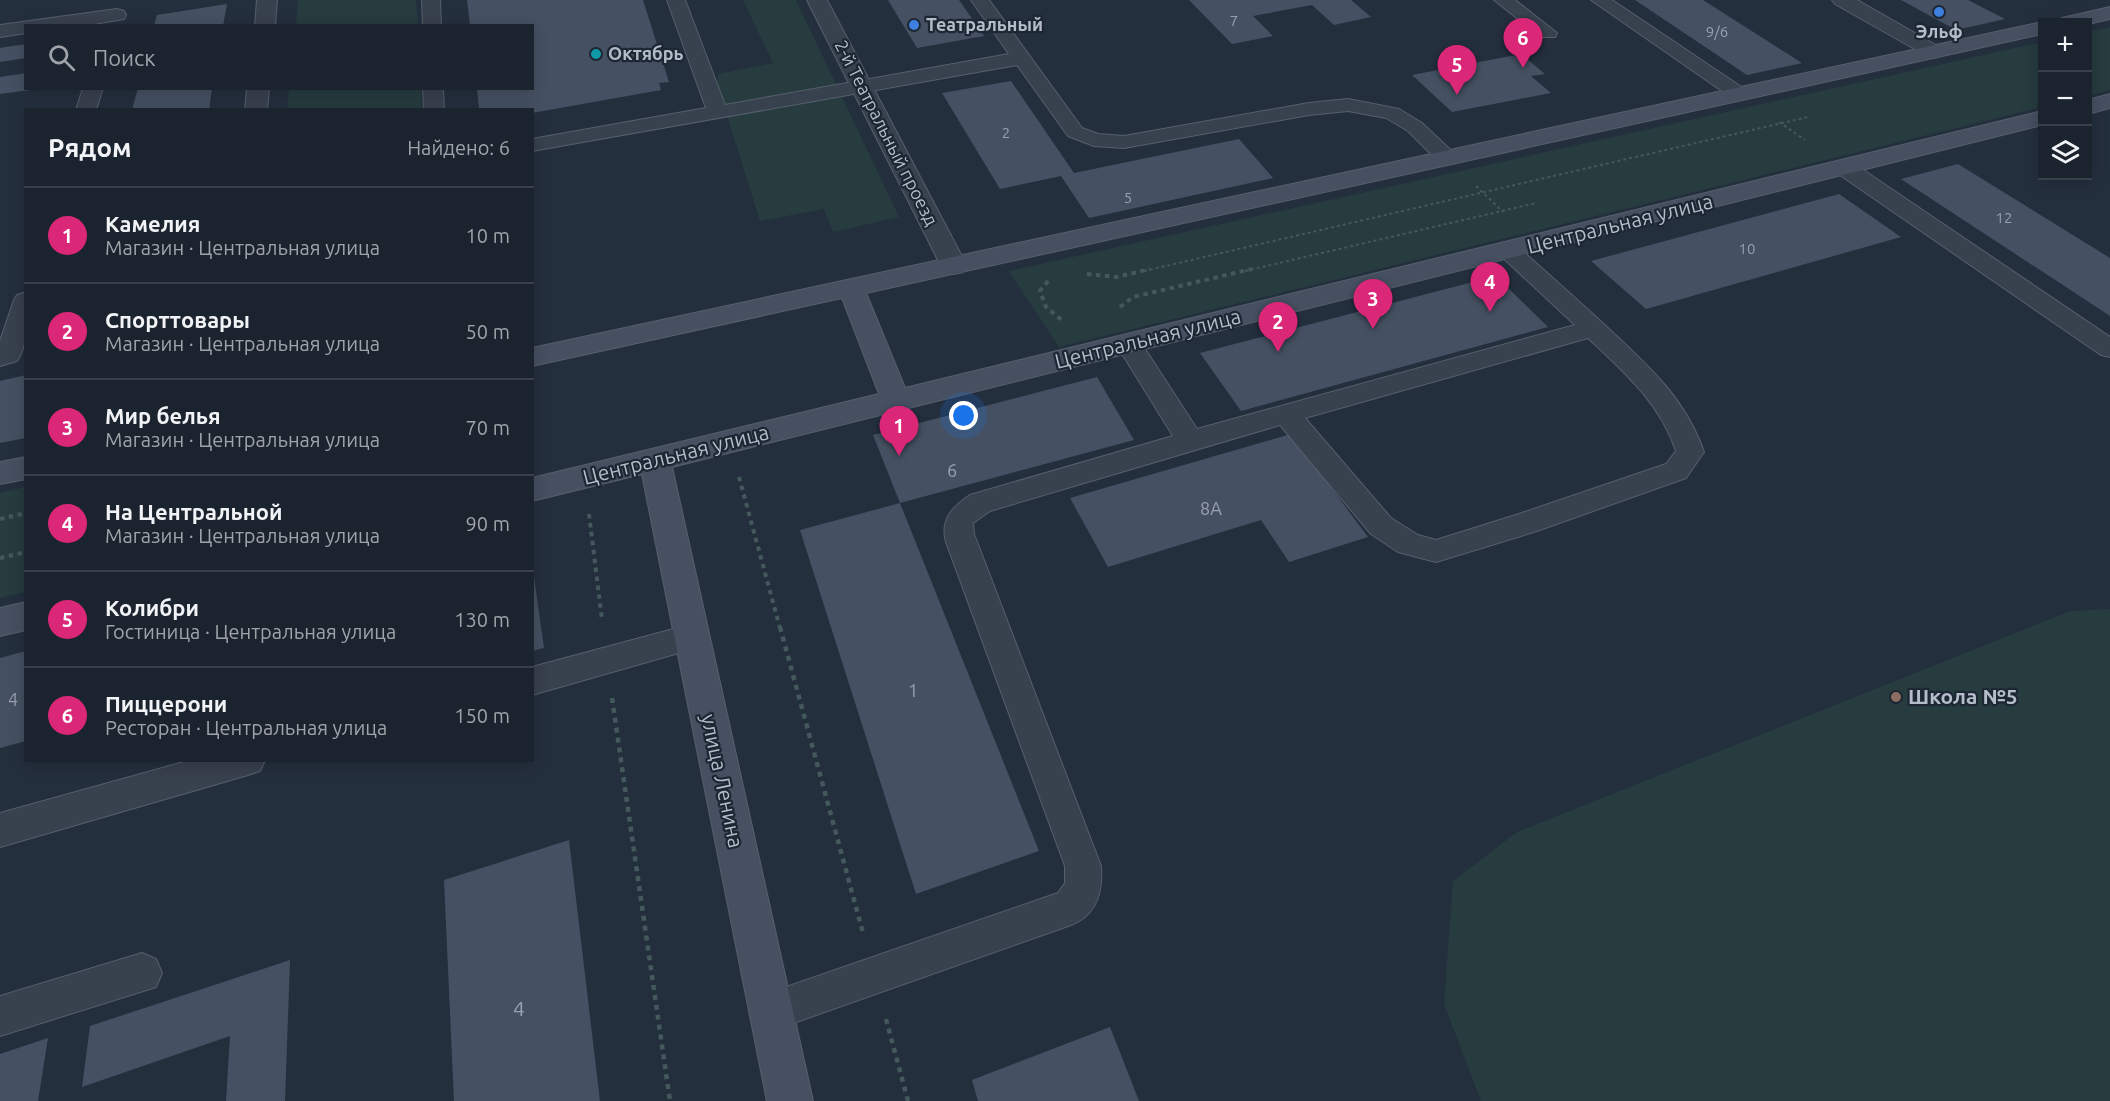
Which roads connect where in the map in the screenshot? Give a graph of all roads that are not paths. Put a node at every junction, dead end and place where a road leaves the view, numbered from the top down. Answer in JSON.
{"nodes":[{"id":1,"x":267,"y":0,"type":"edge"},
{"id":2,"x":431,"y":0,"type":"edge"},
{"id":3,"x":676,"y":0,"type":"edge"},
{"id":4,"x":817,"y":0,"type":"edge"},
{"id":5,"x":980,"y":0,"type":"edge"},
{"id":6,"x":1503,"y":0,"type":"edge"},
{"id":7,"x":1600,"y":0,"type":"edge"},
{"id":8,"x":1842,"y":0,"type":"edge"},
{"id":9,"x":117,"y":13,"type":"edge"},
{"id":10,"x":2110,"y":14,"type":"edge"},
{"id":11,"x":2090,"y":18,"type":"edge"},
{"id":12,"x":51,"y":24,"type":"edge"},
{"id":13,"x":265,"y":24,"type":"edge"},
{"id":14,"x":432,"y":24,"type":"edge"},
{"id":15,"x":24,"y":27,"type":"edge"},
{"id":16,"x":2038,"y":29,"type":"edge"},
{"id":17,"x":0,"y":31,"type":"edge"},
{"id":18,"x":1548,"y":33,"type":"dead end"},
{"id":19,"x":1934,"y":52,"type":"junction"},
{"id":20,"x":1022,"y":58,"type":"junction"},
{"id":21,"x":861,"y":85,"type":"junction"},
{"id":22,"x":92,"y":90,"type":"edge"},
{"id":23,"x":258,"y":90,"type":"edge"},
{"id":24,"x":434,"y":90,"type":"edge"},
{"id":25,"x":1739,"y":94,"type":"junction"},
{"id":26,"x":2110,"y":101,"type":"edge"},
{"id":27,"x":2092,"y":106,"type":"edge"},
{"id":28,"x":87,"y":108,"type":"edge"},
{"id":29,"x":256,"y":108,"type":"edge"},
{"id":30,"x":434,"y":108,"type":"edge"},
{"id":31,"x":717,"y":111,"type":"junction"},
{"id":32,"x":2038,"y":119,"type":"edge"},
{"id":33,"x":534,"y":145,"type":"edge"},
{"id":34,"x":1448,"y":158,"type":"junction"},
{"id":35,"x":1845,"y":168,"type":"junction"},
{"id":36,"x":1509,"y":251,"type":"junction"},
{"id":37,"x":954,"y":266,"type":"junction"},
{"id":38,"x":851,"y":288,"type":"junction"},
{"id":39,"x":24,"y":306,"type":"edge"},
{"id":40,"x":1593,"y":328,"type":"junction"},
{"id":41,"x":1129,"y":344,"type":"junction"},
{"id":42,"x":2110,"y":349,"type":"edge"},
{"id":43,"x":0,"y":357,"type":"edge"},
{"id":44,"x":534,"y":357,"type":"edge"},
{"id":45,"x":896,"y":401,"type":"junction"},
{"id":46,"x":1287,"y":414,"type":"junction"},
{"id":47,"x":1190,"y":441,"type":"junction"},
{"id":48,"x":655,"y":460,"type":"junction"},
{"id":49,"x":24,"y":468,"type":"edge"},
{"id":50,"x":0,"y":473,"type":"edge"},
{"id":51,"x":534,"y":490,"type":"edge"},
{"id":52,"x":24,"y":616,"type":"edge"},
{"id":53,"x":0,"y":622,"type":"edge"},
{"id":54,"x":692,"y":637,"type":"junction"},
{"id":55,"x":534,"y":680,"type":"edge"},
{"id":56,"x":241,"y":762,"type":"edge"},
{"id":57,"x":0,"y":830,"type":"edge"},
{"id":58,"x":142,"y":973,"type":"dead end"},
{"id":59,"x":771,"y":1011,"type":"junction"},
{"id":60,"x":0,"y":1016,"type":"edge"},
{"id":61,"x":790,"y":1101,"type":"edge"}],
"edges":[{"from":1,"to":13,"type":"street"},
{"from":2,"to":14,"type":"lane"},
{"from":3,"to":31,"type":"lane"},
{"from":4,"to":21,"type":"street","name":"2-й Театральный проезд"},
{"from":5,"to":20,"type":"lane"},
{"from":6,"to":18,"type":"lane"},
{"from":7,"to":25,"type":"lane"},
{"from":8,"to":19,"type":"street"},
{"from":9,"to":12,"type":"lane"},
{"from":10,"to":11,"type":"street"},
{"from":15,"to":17,"type":"lane"},
{"from":16,"to":19,"type":"street"},
{"from":19,"to":25,"type":"street"},
{"from":20,"to":21,"type":"lane"},
{"from":20,"to":34,"type":"lane"},
{"from":21,"to":31,"type":"lane"},
{"from":21,"to":37,"type":"street","name":"2-й Театральный проезд"},
{"from":22,"to":28,"type":"lane"},
{"from":23,"to":29,"type":"street"},
{"from":24,"to":30,"type":"lane"},
{"from":25,"to":34,"type":"street"},
{"from":26,"to":27,"type":"street"},
{"from":31,"to":33,"type":"lane"},
{"from":32,"to":35,"type":"street","name":"Центральная улица"},
{"from":34,"to":37,"type":"street"},
{"from":35,"to":36,"type":"street","name":"Центральная улица"},
{"from":35,"to":42,"type":"lane"},
{"from":36,"to":40,"type":"lane"},
{"from":36,"to":41,"type":"street","name":"Центральная улица"},
{"from":37,"to":38,"type":"street"},
{"from":38,"to":44,"type":"street"},
{"from":38,"to":45,"type":"street"},
{"from":39,"to":43,"type":"lane"},
{"from":40,"to":46,"type":"lane"},
{"from":40,"to":46,"type":"lane"},
{"from":41,"to":45,"type":"street","name":"Центральная улица"},
{"from":41,"to":47,"type":"lane"},
{"from":45,"to":48,"type":"street","name":"Центральная улица"},
{"from":46,"to":47,"type":"lane"},
{"from":47,"to":59,"type":"lane"},
{"from":48,"to":51,"type":"street","name":"Центральная улица"},
{"from":48,"to":54,"type":"street","name":"улица Ленина"},
{"from":49,"to":50,"type":"street"},
{"from":52,"to":53,"type":"street"},
{"from":54,"to":55,"type":"lane"},
{"from":54,"to":59,"type":"street","name":"улица Ленина"},
{"from":56,"to":57,"type":"lane"},
{"from":58,"to":60,"type":"lane"},
{"from":59,"to":61,"type":"street","name":"улица Ленина"}]}
